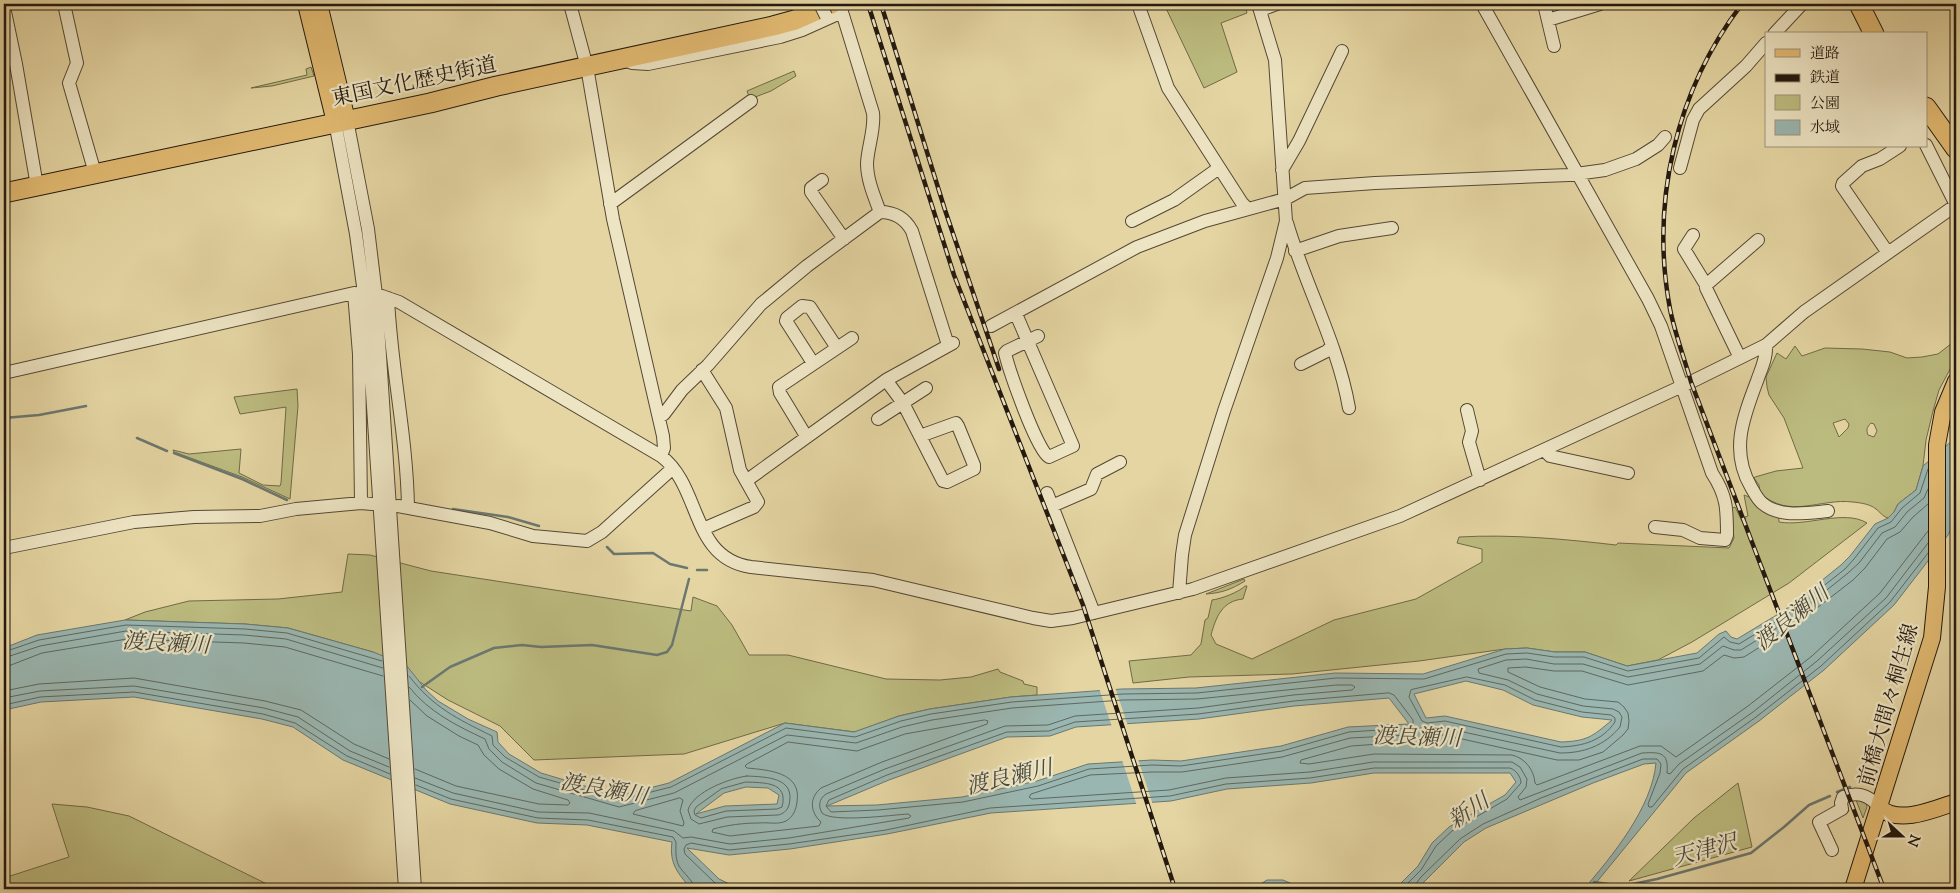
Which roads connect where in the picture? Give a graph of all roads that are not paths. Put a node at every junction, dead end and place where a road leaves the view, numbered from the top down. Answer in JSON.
{"nodes":[{"id":1,"x":64,"y":4,"type":"edge"},
{"id":2,"x":306,"y":4,"type":"edge"},
{"id":3,"x":319,"y":4,"type":"edge"},
{"id":4,"x":570,"y":4,"type":"edge"},
{"id":5,"x":810,"y":4,"type":"edge"},
{"id":6,"x":820,"y":4,"type":"edge"},
{"id":7,"x":1138,"y":4,"type":"edge"},
{"id":8,"x":1277,"y":4,"type":"edge"},
{"id":9,"x":1482,"y":4,"type":"edge"},
{"id":10,"x":1544,"y":4,"type":"edge"},
{"id":11,"x":1600,"y":4,"type":"edge"},
{"id":12,"x":1802,"y":4,"type":"edge"},
{"id":13,"x":1859,"y":4,"type":"edge"},
{"id":14,"x":4,"y":7,"type":"edge"},
{"id":15,"x":1259,"y":7,"type":"edge"},
{"id":16,"x":828,"y":13,"type":"edge"},
{"id":17,"x":1548,"y":20,"type":"junction"},
{"id":18,"x":1776,"y":32,"type":"edge"},
{"id":19,"x":1873,"y":32,"type":"edge"},
{"id":20,"x":1765,"y":44,"type":"edge"},
{"id":21,"x":1554,"y":46,"type":"dead end"},
{"id":22,"x":1342,"y":51,"type":"dead end"},
{"id":23,"x":622,"y":58,"type":"junction"},
{"id":24,"x":587,"y":67,"type":"junction"},
{"id":25,"x":751,"y":101,"type":"dead end"},
{"id":26,"x":1928,"y":110,"type":"edge"},
{"id":27,"x":341,"y":121,"type":"junction"},
{"id":28,"x":1665,"y":137,"type":"dead end"},
{"id":29,"x":1897,"y":148,"type":"edge"},
{"id":30,"x":1928,"y":148,"type":"edge"},
{"id":31,"x":1956,"y":149,"type":"edge"},
{"id":32,"x":1219,"y":168,"type":"junction"},
{"id":33,"x":1680,"y":168,"type":"dead end"},
{"id":34,"x":1282,"y":170,"type":"junction"},
{"id":35,"x":95,"y":174,"type":"junction"},
{"id":36,"x":1579,"y":174,"type":"junction"},
{"id":37,"x":822,"y":180,"type":"dead end"},
{"id":38,"x":37,"y":186,"type":"junction"},
{"id":39,"x":4,"y":193,"type":"edge"},
{"id":40,"x":1285,"y":198,"type":"junction"},
{"id":41,"x":610,"y":204,"type":"junction"},
{"id":42,"x":1956,"y":205,"type":"edge"},
{"id":43,"x":1247,"y":208,"type":"junction"},
{"id":44,"x":880,"y":212,"type":"junction"},
{"id":45,"x":1132,"y":221,"type":"dead end"},
{"id":46,"x":1286,"y":221,"type":"junction"},
{"id":47,"x":1392,"y":228,"type":"dead end"},
{"id":48,"x":1692,"y":235,"type":"dead end"},
{"id":49,"x":844,"y":239,"type":"junction"},
{"id":50,"x":1758,"y":240,"type":"dead end"},
{"id":51,"x":1295,"y":250,"type":"junction"},
{"id":52,"x":1888,"y":253,"type":"junction"},
{"id":53,"x":1706,"y":285,"type":"junction"},
{"id":54,"x":371,"y":295,"type":"junction"},
{"id":55,"x":1016,"y":314,"type":"junction"},
{"id":56,"x":991,"y":326,"type":"dead end"},
{"id":57,"x":852,"y":338,"type":"dead end"},
{"id":58,"x":1033,"y":338,"type":"junction"},
{"id":59,"x":1766,"y":345,"type":"junction"},
{"id":60,"x":1331,"y":347,"type":"junction"},
{"id":61,"x":837,"y":348,"type":"junction"},
{"id":62,"x":1740,"y":358,"type":"junction"},
{"id":63,"x":814,"y":363,"type":"junction"},
{"id":64,"x":1301,"y":364,"type":"dead end"},
{"id":65,"x":702,"y":370,"type":"junction"},
{"id":66,"x":4,"y":374,"type":"edge"},
{"id":67,"x":886,"y":380,"type":"junction"},
{"id":68,"x":1956,"y":382,"type":"edge"},
{"id":69,"x":1681,"y":385,"type":"junction"},
{"id":70,"x":926,"y":388,"type":"dead end"},
{"id":71,"x":903,"y":403,"type":"junction"},
{"id":72,"x":1349,"y":408,"type":"dead end"},
{"id":73,"x":1467,"y":410,"type":"dead end"},
{"id":74,"x":659,"y":417,"type":"junction"},
{"id":75,"x":878,"y":419,"type":"dead end"},
{"id":76,"x":806,"y":436,"type":"junction"},
{"id":77,"x":920,"y":436,"type":"junction"},
{"id":78,"x":1544,"y":450,"type":"junction"},
{"id":79,"x":661,"y":456,"type":"junction"},
{"id":80,"x":1120,"y":462,"type":"dead end"},
{"id":81,"x":673,"y":468,"type":"junction"},
{"id":82,"x":1628,"y":473,"type":"dead end"},
{"id":83,"x":746,"y":480,"type":"junction"},
{"id":84,"x":1480,"y":480,"type":"junction"},
{"id":85,"x":1047,"y":493,"type":"dead end"},
{"id":86,"x":1052,"y":506,"type":"junction"},
{"id":87,"x":1828,"y":510,"type":"dead end"},
{"id":88,"x":386,"y":523,"type":"junction"},
{"id":89,"x":1655,"y":527,"type":"dead end"},
{"id":90,"x":703,"y":529,"type":"junction"},
{"id":91,"x":4,"y":548,"type":"edge"},
{"id":92,"x":1179,"y":593,"type":"junction"},
{"id":93,"x":1094,"y":613,"type":"junction"},
{"id":94,"x":1956,"y":802,"type":"edge"},
{"id":95,"x":1880,"y":808,"type":"junction"},
{"id":96,"x":1832,"y":850,"type":"dead end"},
{"id":97,"x":405,"y":889,"type":"edge"},
{"id":98,"x":415,"y":889,"type":"edge"},
{"id":99,"x":1853,"y":889,"type":"edge"}],
"edges":[{"from":1,"to":35,"type":"street"},
{"from":2,"to":27,"type":"main road"},
{"from":3,"to":27,"type":"main road"},
{"from":4,"to":24,"type":"street"},
{"from":5,"to":23,"type":"street"},
{"from":6,"to":16,"type":"street","bridge":true},
{"from":7,"to":32,"type":"street"},
{"from":8,"to":15,"type":"street"},
{"from":9,"to":36,"type":"street"},
{"from":10,"to":17,"type":"street"},
{"from":11,"to":17,"type":"street"},
{"from":12,"to":18,"type":"street"},
{"from":13,"to":19,"type":"highway"},
{"from":14,"to":38,"type":"street"},
{"from":15,"to":34,"type":"street"},
{"from":16,"to":23,"type":"highway","name":"東国文化歴史街道"},
{"from":16,"to":44,"type":"street"},
{"from":17,"to":21,"type":"street"},
{"from":20,"to":33,"type":"street"},
{"from":22,"to":34,"type":"street"},
{"from":23,"to":24,"type":"highway","name":"東国文化歴史街道"},
{"from":24,"to":27,"type":"highway","name":"東国文化歴史街道"},
{"from":24,"to":41,"type":"street"},
{"from":25,"to":41,"type":"street"},
{"from":26,"to":31,"type":"highway"},
{"from":27,"to":35,"type":"highway","name":"東国文化歴史街道"},
{"from":27,"to":54,"type":"street"},
{"from":28,"to":36,"type":"street"},
{"from":29,"to":52,"type":"street"},
{"from":30,"to":42,"type":"street"},
{"from":32,"to":43,"type":"street"},
{"from":32,"to":45,"type":"street"},
{"from":34,"to":40,"type":"street"},
{"from":35,"to":38,"type":"highway","name":"東国文化歴史街道"},
{"from":36,"to":40,"type":"street"},
{"from":36,"to":69,"type":"street"},
{"from":37,"to":49,"type":"street"},
{"from":38,"to":39,"type":"highway","name":"東国文化歴史街道"},
{"from":40,"to":43,"type":"street"},
{"from":40,"to":46,"type":"street"},
{"from":41,"to":74,"type":"street"},
{"from":42,"to":52,"type":"street"},
{"from":43,"to":55,"type":"street"},
{"from":44,"to":49,"type":"street"},
{"from":44,"to":67,"type":"street"},
{"from":46,"to":51,"type":"street"},
{"from":46,"to":92,"type":"street"},
{"from":47,"to":51,"type":"street"},
{"from":48,"to":53,"type":"street"},
{"from":49,"to":65,"type":"street"},
{"from":50,"to":53,"type":"street"},
{"from":51,"to":60,"type":"street"},
{"from":52,"to":59,"type":"street"},
{"from":53,"to":62,"type":"street"},
{"from":54,"to":66,"type":"street"},
{"from":54,"to":79,"type":"street"},
{"from":54,"to":81,"type":"street"},
{"from":54,"to":88,"type":"street"},
{"from":54,"to":91,"type":"street"},
{"from":55,"to":56,"type":"street"},
{"from":55,"to":58,"type":"street"},
{"from":57,"to":61,"type":"street"},
{"from":58,"to":58,"type":"street"},
{"from":59,"to":62,"type":"street"},
{"from":59,"to":87,"type":"street"},
{"from":60,"to":64,"type":"street"},
{"from":60,"to":72,"type":"street"},
{"from":61,"to":63,"type":"street"},
{"from":61,"to":63,"type":"street"},
{"from":62,"to":69,"type":"street"},
{"from":63,"to":76,"type":"street"},
{"from":65,"to":74,"type":"street"},
{"from":65,"to":83,"type":"street"},
{"from":67,"to":71,"type":"street"},
{"from":67,"to":76,"type":"street"},
{"from":68,"to":95,"type":"main road","name":"前橋大間々桐生線"},
{"from":69,"to":78,"type":"street"},
{"from":69,"to":89,"type":"street"},
{"from":70,"to":71,"type":"street"},
{"from":71,"to":75,"type":"street"},
{"from":71,"to":77,"type":"street"},
{"from":73,"to":84,"type":"street"},
{"from":74,"to":79,"type":"street"},
{"from":76,"to":83,"type":"street"},
{"from":77,"to":77,"type":"street"},
{"from":78,"to":82,"type":"street"},
{"from":78,"to":84,"type":"street"},
{"from":79,"to":81,"type":"street"},
{"from":80,"to":86,"type":"street"},
{"from":81,"to":90,"type":"street"},
{"from":83,"to":90,"type":"street"},
{"from":84,"to":92,"type":"street"},
{"from":85,"to":86,"type":"street"},
{"from":86,"to":93,"type":"street"},
{"from":88,"to":97,"type":"street"},
{"from":88,"to":98,"type":"street"},
{"from":90,"to":93,"type":"street"},
{"from":92,"to":93,"type":"street"},
{"from":94,"to":95,"type":"main road"},
{"from":95,"to":96,"type":"street"},
{"from":95,"to":99,"type":"main road","name":"前橋大間々桐生線"}]}
